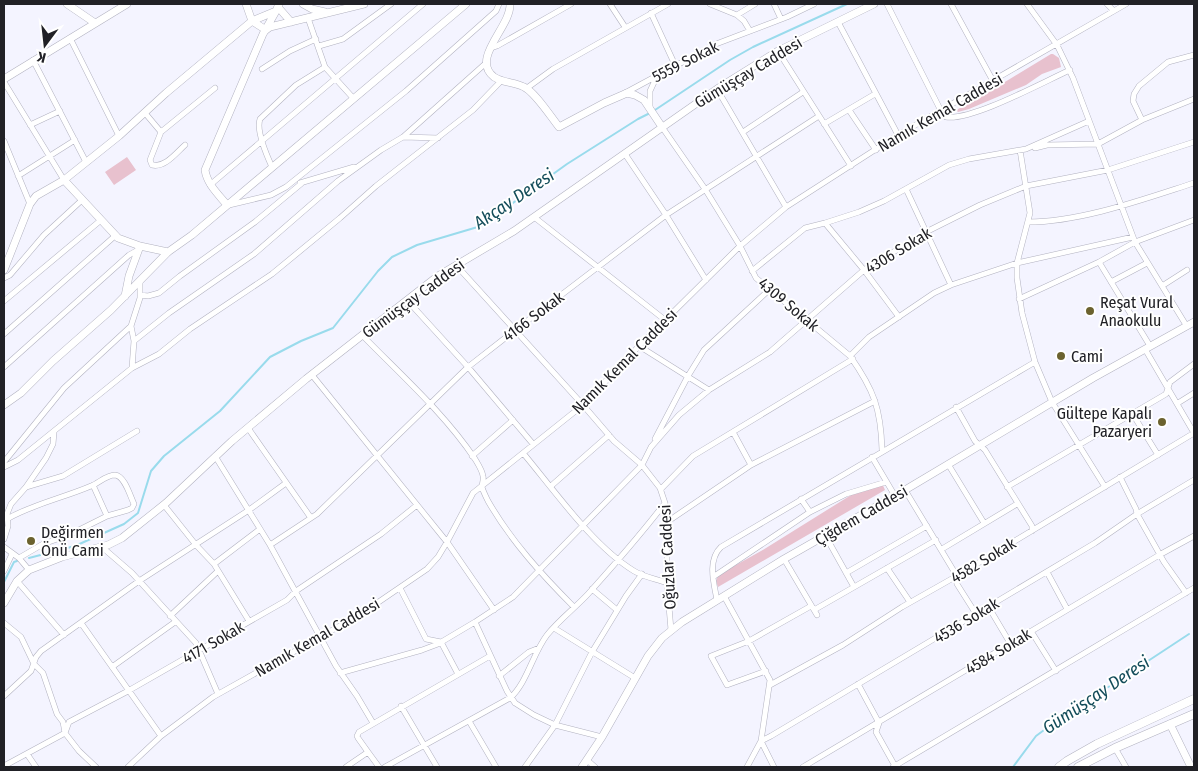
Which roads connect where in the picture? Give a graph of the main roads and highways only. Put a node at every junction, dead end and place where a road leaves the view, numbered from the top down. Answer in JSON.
{"nodes":[{"id":1,"x":1194,"y":699,"type":"edge"},
{"id":2,"x":1164,"y":713,"type":"junction"},
{"id":3,"x":1194,"y":714,"type":"edge"},
{"id":4,"x":1170,"y":724,"type":"junction"},
{"id":5,"x":1059,"y":767,"type":"edge"},
{"id":6,"x":1078,"y":767,"type":"edge"}],
"edges":[{"from":1,"to":2,"type":"main road"},
{"from":2,"to":4,"type":"main road"},
{"from":2,"to":5,"type":"main road"},
{"from":3,"to":4,"type":"main road"},
{"from":4,"to":6,"type":"main road"}]}
